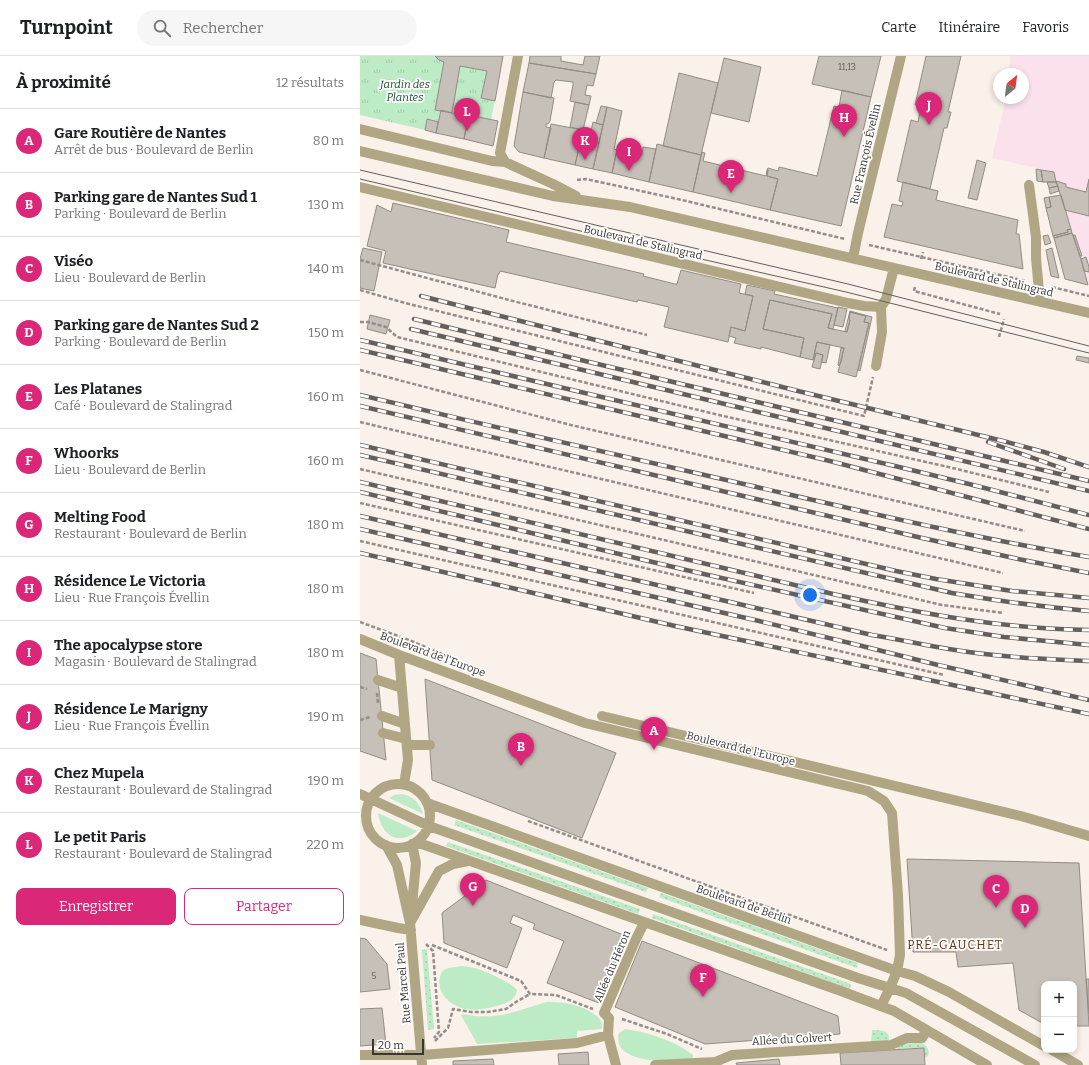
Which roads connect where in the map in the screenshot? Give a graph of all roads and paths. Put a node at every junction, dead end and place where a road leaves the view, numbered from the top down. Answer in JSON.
{"nodes":[{"id":1,"x":518,"y":56,"type":"edge"},
{"id":2,"x":901,"y":56,"type":"edge"},
{"id":3,"x":360,"y":130,"type":"edge"},
{"id":4,"x":360,"y":151,"type":"edge"},
{"id":5,"x":504,"y":162,"type":"junction"},
{"id":6,"x":553,"y":184,"type":"junction"},
{"id":7,"x":1029,"y":185,"type":"dead end"},
{"id":8,"x":360,"y":187,"type":"edge"},
{"id":9,"x":583,"y":200,"type":"junction"},
{"id":10,"x":856,"y":242,"type":"junction"},
{"id":11,"x":853,"y":258,"type":"junction"},
{"id":12,"x":360,"y":260,"type":"edge"},
{"id":13,"x":894,"y":268,"type":"junction"},
{"id":14,"x":1039,"y":284,"type":"junction"},
{"id":15,"x":360,"y":290,"type":"edge"},
{"id":16,"x":914,"y":291,"type":"dead end"},
{"id":17,"x":1089,"y":296,"type":"edge"},
{"id":18,"x":1040,"y":302,"type":"junction"},
{"id":19,"x":881,"y":307,"type":"junction"},
{"id":20,"x":1089,"y":313,"type":"edge"},
{"id":21,"x":1000,"y":314,"type":"dead end"},
{"id":22,"x":1004,"y":319,"type":"dead end"},
{"id":23,"x":360,"y":322,"type":"edge"},
{"id":24,"x":647,"y":335,"type":"dead end"},
{"id":25,"x":999,"y":338,"type":"dead end"},
{"id":26,"x":876,"y":366,"type":"joint"},
{"id":27,"x":360,"y":370,"type":"edge"},
{"id":28,"x":360,"y":422,"type":"edge"},
{"id":29,"x":360,"y":469,"type":"edge"},
{"id":30,"x":1049,"y":492,"type":"dead end"},
{"id":31,"x":360,"y":503,"type":"edge"},
{"id":32,"x":1025,"y":531,"type":"dead end"},
{"id":33,"x":360,"y":541,"type":"edge"},
{"id":34,"x":1002,"y":573,"type":"dead end"},
{"id":35,"x":754,"y":593,"type":"dead end"},
{"id":36,"x":1003,"y":613,"type":"dead end"},
{"id":37,"x":360,"y":639,"type":"edge"},
{"id":38,"x":399,"y":655,"type":"junction"},
{"id":39,"x":944,"y":675,"type":"dead end"},
{"id":40,"x":377,"y":683,"type":"joint"},
{"id":41,"x":360,"y":687,"type":"edge"},
{"id":42,"x":402,"y":688,"type":"junction"},
{"id":43,"x":368,"y":690,"type":"dead end"},
{"id":44,"x":377,"y":713,"type":"junction"},
{"id":45,"x":602,"y":716,"type":"dead end"},
{"id":46,"x":360,"y":720,"type":"edge"},
{"id":47,"x":405,"y":724,"type":"junction"},
{"id":48,"x":383,"y":733,"type":"dead end"},
{"id":49,"x":407,"y":742,"type":"junction"},
{"id":50,"x":430,"y":745,"type":"dead end"},
{"id":51,"x":404,"y":784,"type":"junction"},
{"id":52,"x":360,"y":794,"type":"edge"},
{"id":53,"x":370,"y":799,"type":"junction"},
{"id":54,"x":427,"y":803,"type":"junction"},
{"id":55,"x":428,"y":826,"type":"junction"},
{"id":56,"x":1089,"y":836,"type":"edge"},
{"id":57,"x":414,"y":843,"type":"junction"},
{"id":58,"x":386,"y":845,"type":"junction"},
{"id":59,"x":468,"y":861,"type":"junction"},
{"id":60,"x":360,"y":920,"type":"edge"},
{"id":61,"x":644,"y":923,"type":"junction"},
{"id":62,"x":411,"y":926,"type":"junction"},
{"id":63,"x":432,"y":945,"type":"dead end"},
{"id":64,"x":897,"y":971,"type":"junction"},
{"id":65,"x":890,"y":988,"type":"junction"},
{"id":66,"x":530,"y":994,"type":"junction"},
{"id":67,"x":881,"y":1006,"type":"junction"},
{"id":68,"x":604,"y":1013,"type":"junction"},
{"id":69,"x":927,"y":1030,"type":"junction"},
{"id":70,"x":608,"y":1035,"type":"junction"},
{"id":71,"x":1041,"y":1044,"type":"edge"},
{"id":72,"x":1057,"y":1053,"type":"edge"},
{"id":73,"x":360,"y":1055,"type":"edge"},
{"id":74,"x":422,"y":1060,"type":"edge"},
{"id":75,"x":715,"y":1062,"type":"junction"},
{"id":76,"x":616,"y":1065,"type":"edge"},
{"id":77,"x":655,"y":1065,"type":"edge"},
{"id":78,"x":987,"y":1065,"type":"edge"},
{"id":79,"x":1034,"y":1065,"type":"edge"},
{"id":80,"x":1078,"y":1065,"type":"edge"}],
"edges":[{"from":1,"to":5,"type":"street"},
{"from":2,"to":10,"type":"street","name":"Rue François Évellin"},
{"from":3,"to":5,"type":"street","name":"Boulevard de Stalingrad"},
{"from":4,"to":9,"type":"street","name":"Boulevard de Stalingrad"},
{"from":5,"to":6,"type":"street","name":"Boulevard de Stalingrad"},
{"from":6,"to":9,"type":"street","name":"Boulevard de Stalingrad"},
{"from":6,"to":10,"type":"path"},
{"from":7,"to":14,"type":"street"},
{"from":8,"to":19,"type":"street","name":"Boulevard de Stalingrad"},
{"from":9,"to":11,"type":"street","name":"Boulevard de Stalingrad"},
{"from":10,"to":11,"type":"street","name":"Rue François Évellin"},
{"from":10,"to":14,"type":"path"},
{"from":11,"to":13,"type":"street","name":"Boulevard de Stalingrad"},
{"from":12,"to":24,"type":"path"},
{"from":13,"to":18,"type":"street","name":"Boulevard de Stalingrad"},
{"from":13,"to":19,"type":"street"},
{"from":14,"to":17,"type":"path"},
{"from":14,"to":18,"type":"street"},
{"from":15,"to":26,"type":"path"},
{"from":16,"to":21,"type":"path"},
{"from":18,"to":20,"type":"street","name":"Boulevard de Stalingrad"},
{"from":19,"to":26,"type":"street"},
{"from":22,"to":25,"type":"path"},
{"from":23,"to":30,"type":"path"},
{"from":27,"to":32,"type":"path"},
{"from":28,"to":34,"type":"path"},
{"from":29,"to":36,"type":"path"},
{"from":31,"to":35,"type":"path"},
{"from":33,"to":39,"type":"path"},
{"from":37,"to":38,"type":"street","name":"Boulevard de l'Europe"},
{"from":38,"to":42,"type":"street"},
{"from":38,"to":64,"type":"street","name":"Boulevard de l'Europe"},
{"from":40,"to":42,"type":"street"},
{"from":40,"to":44,"type":"path"},
{"from":41,"to":43,"type":"path"},
{"from":42,"to":47,"type":"street"},
{"from":44,"to":46,"type":"path"},
{"from":44,"to":47,"type":"street"},
{"from":45,"to":56,"type":"street"},
{"from":47,"to":49,"type":"street"},
{"from":48,"to":49,"type":"street"},
{"from":49,"to":50,"type":"street"},
{"from":49,"to":51,"type":"street"},
{"from":51,"to":53,"type":"street"},
{"from":51,"to":54,"type":"street"},
{"from":52,"to":53,"type":"street"},
{"from":53,"to":55,"type":"street"},
{"from":53,"to":58,"type":"street"},
{"from":54,"to":55,"type":"street"},
{"from":54,"to":64,"type":"street","name":"Boulevard de Berlin"},
{"from":55,"to":57,"type":"street"},
{"from":55,"to":65,"type":"street"},
{"from":57,"to":58,"type":"street"},
{"from":57,"to":59,"type":"street"},
{"from":57,"to":62,"type":"street","name":"Rue Marcel Paul"},
{"from":58,"to":62,"type":"street","name":"Rue Marcel Paul"},
{"from":59,"to":61,"type":"street"},
{"from":59,"to":62,"type":"street"},
{"from":60,"to":62,"type":"street"},
{"from":61,"to":67,"type":"street"},
{"from":61,"to":68,"type":"street","name":"Allée du Héron"},
{"from":62,"to":66,"type":"path"},
{"from":62,"to":74,"type":"street","name":"Rue Marcel Paul"},
{"from":63,"to":66,"type":"path"},
{"from":64,"to":65,"type":"street","name":"Boulevard de l'Europe"},
{"from":64,"to":71,"type":"street","name":"Boulevard de Berlin"},
{"from":65,"to":67,"type":"street","name":"Boulevard de l'Europe"},
{"from":65,"to":79,"type":"street"},
{"from":66,"to":68,"type":"path"},
{"from":67,"to":69,"type":"street"},
{"from":68,"to":70,"type":"street","name":"Allée du Héron"},
{"from":68,"to":75,"type":"path"},
{"from":69,"to":75,"type":"street","name":"Allée du Colvert"},
{"from":69,"to":78,"type":"street"},
{"from":70,"to":74,"type":"street"},
{"from":70,"to":76,"type":"street","name":"Allée du Héron"},
{"from":72,"to":80,"type":"street"},
{"from":73,"to":74,"type":"street"},
{"from":75,"to":77,"type":"street","name":"Allée du Colvert"}]}
